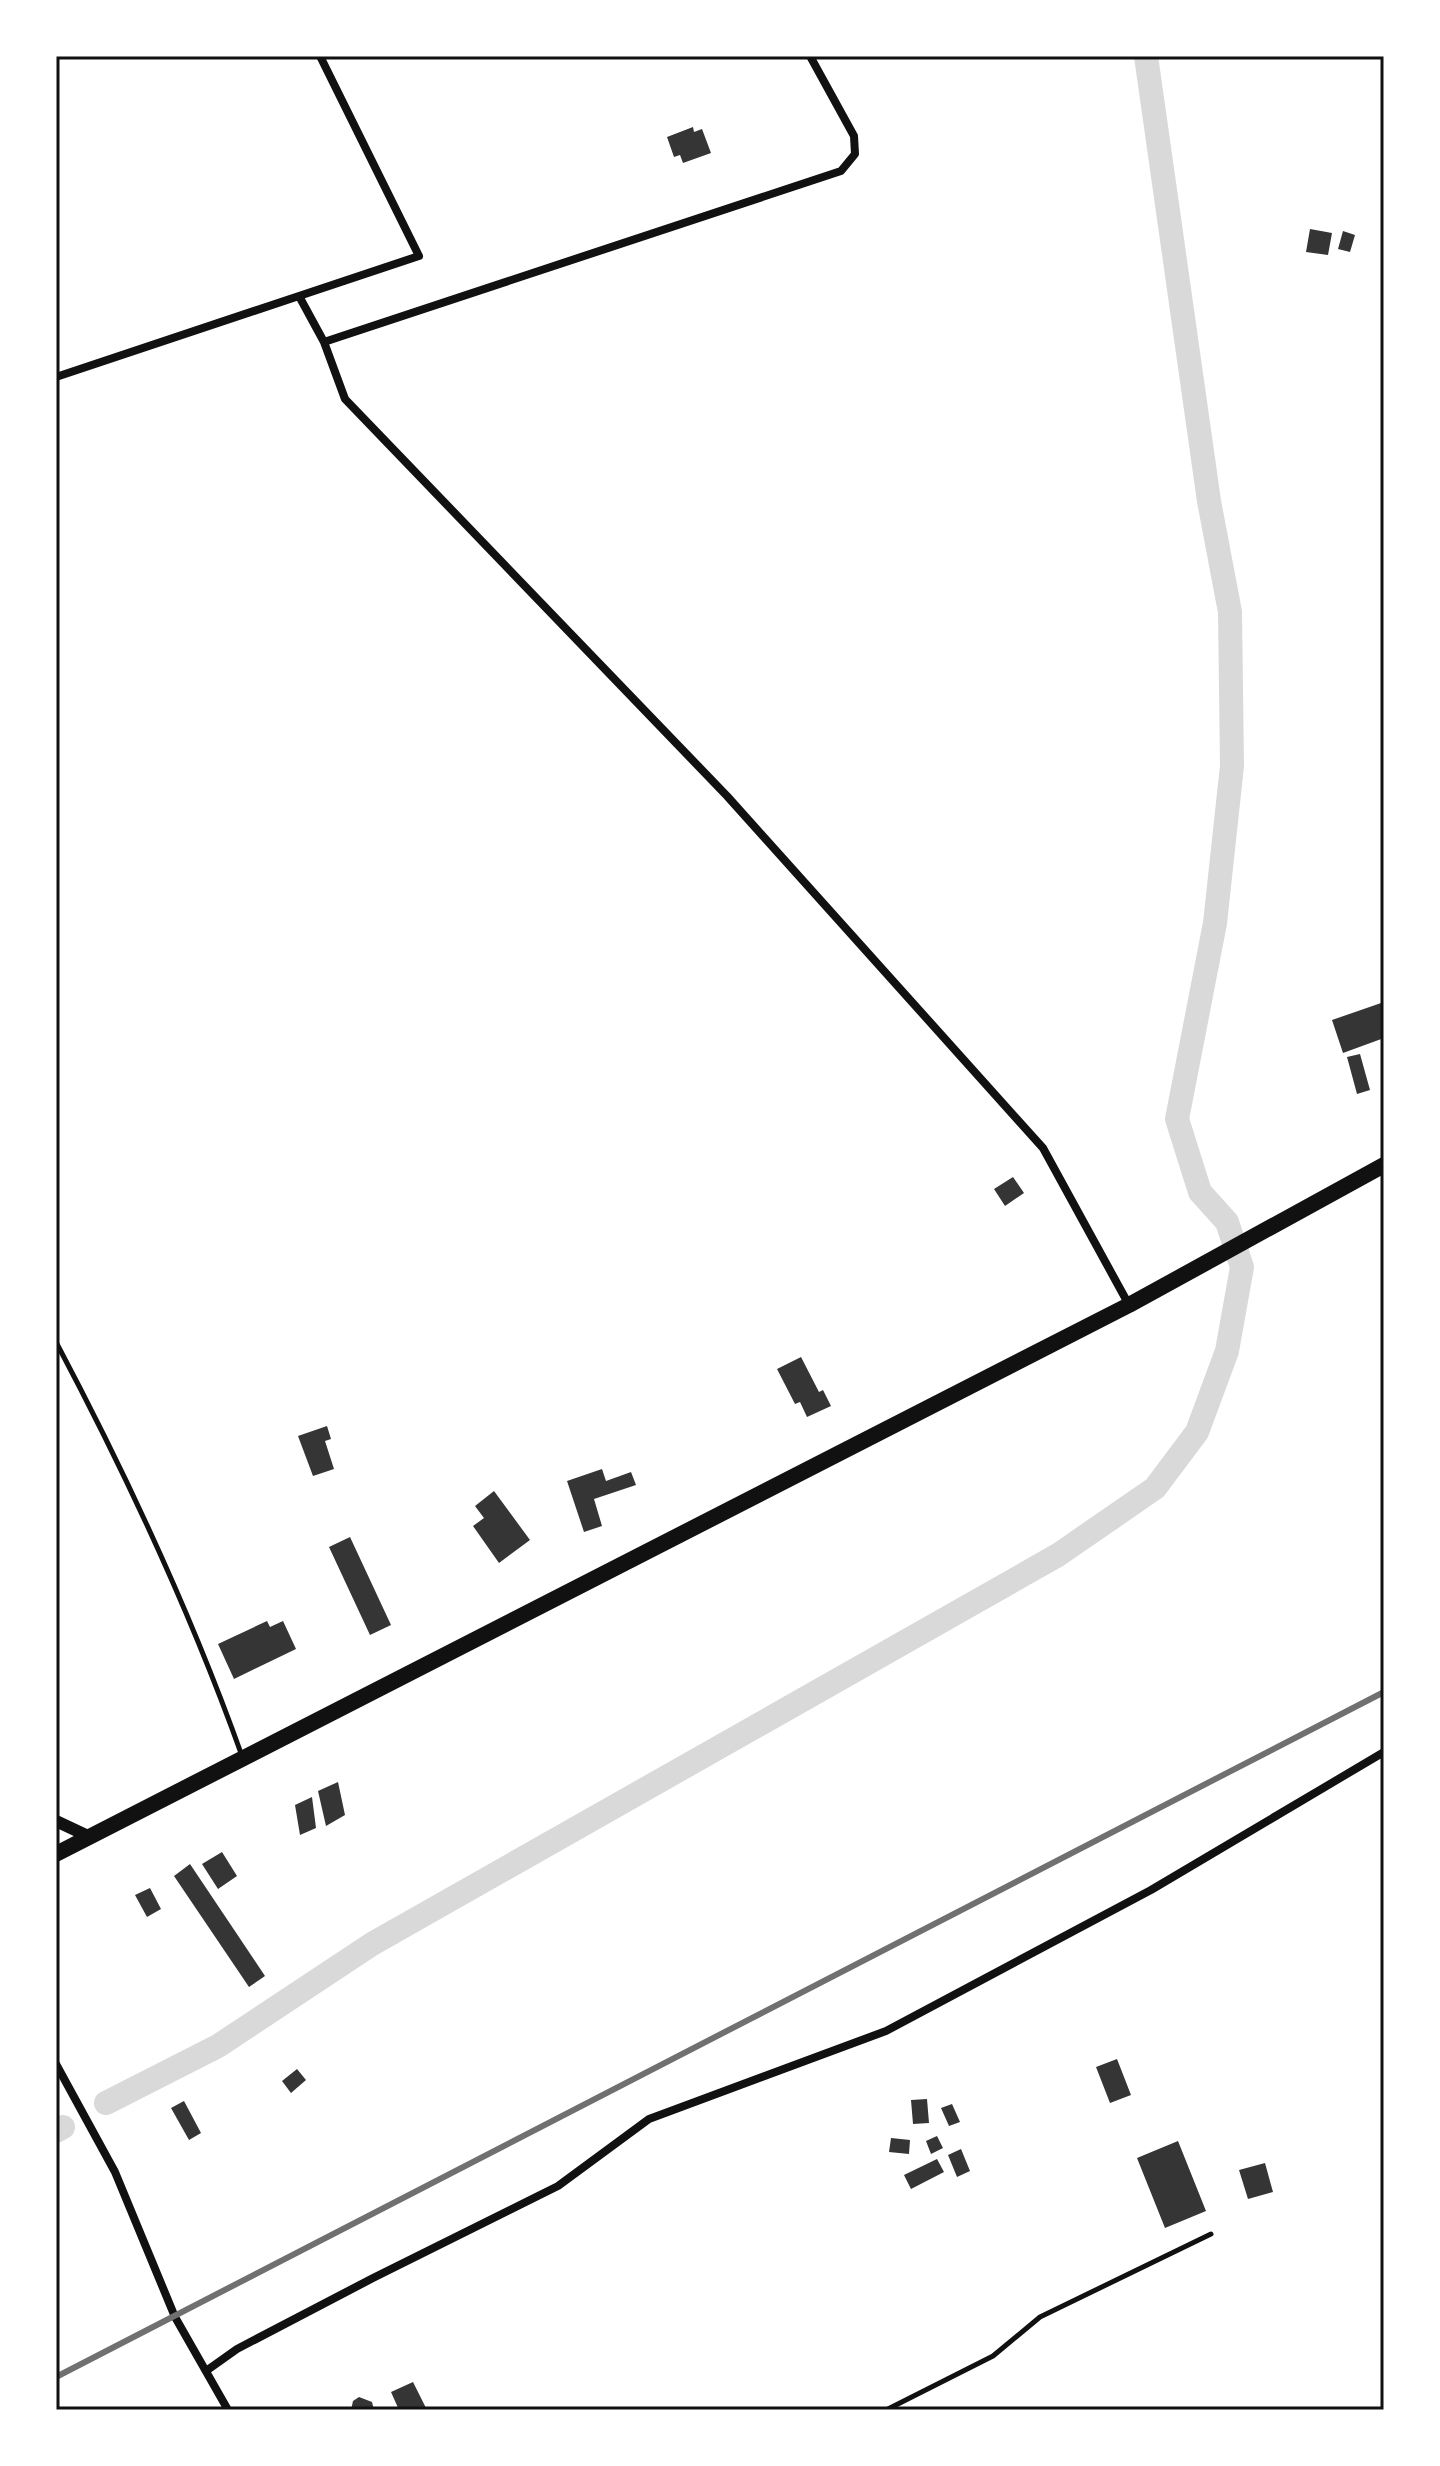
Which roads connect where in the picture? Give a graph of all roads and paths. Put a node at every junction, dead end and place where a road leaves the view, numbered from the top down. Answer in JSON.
{"nodes":[{"id":1,"x":320,"y":56,"type":"edge"},
{"id":2,"x":810,"y":56,"type":"edge"},
{"id":3,"x":299,"y":296,"type":"junction"},
{"id":4,"x":324,"y":342,"type":"junction"},
{"id":5,"x":56,"y":377,"type":"edge"},
{"id":6,"x":1384,"y":1165,"type":"edge"},
{"id":7,"x":1129,"y":1305,"type":"junction"},
{"id":8,"x":56,"y":1342,"type":"edge"},
{"id":9,"x":1384,"y":1752,"type":"edge"},
{"id":10,"x":242,"y":1757,"type":"junction"},
{"id":11,"x":56,"y":1821,"type":"edge"},
{"id":12,"x":90,"y":1837,"type":"junction"},
{"id":13,"x":56,"y":1854,"type":"edge"},
{"id":14,"x":56,"y":2064,"type":"edge"},
{"id":15,"x":1211,"y":2234,"type":"dead end"},
{"id":16,"x":206,"y":2371,"type":"junction"},
{"id":17,"x":228,"y":2410,"type":"edge"},
{"id":18,"x":886,"y":2410,"type":"edge"}],
"edges":[{"from":1,"to":3,"type":"street"},
{"from":2,"to":4,"type":"street"},
{"from":3,"to":4,"type":"street"},
{"from":3,"to":5,"type":"street"},
{"from":4,"to":7,"type":"street"},
{"from":6,"to":7,"type":"highway"},
{"from":7,"to":10,"type":"highway"},
{"from":8,"to":10,"type":"lane"},
{"from":9,"to":16,"type":"street"},
{"from":10,"to":12,"type":"highway"},
{"from":11,"to":12,"type":"street"},
{"from":12,"to":13,"type":"highway"},
{"from":14,"to":16,"type":"street"},
{"from":15,"to":18,"type":"lane"},
{"from":16,"to":17,"type":"street"}]}
